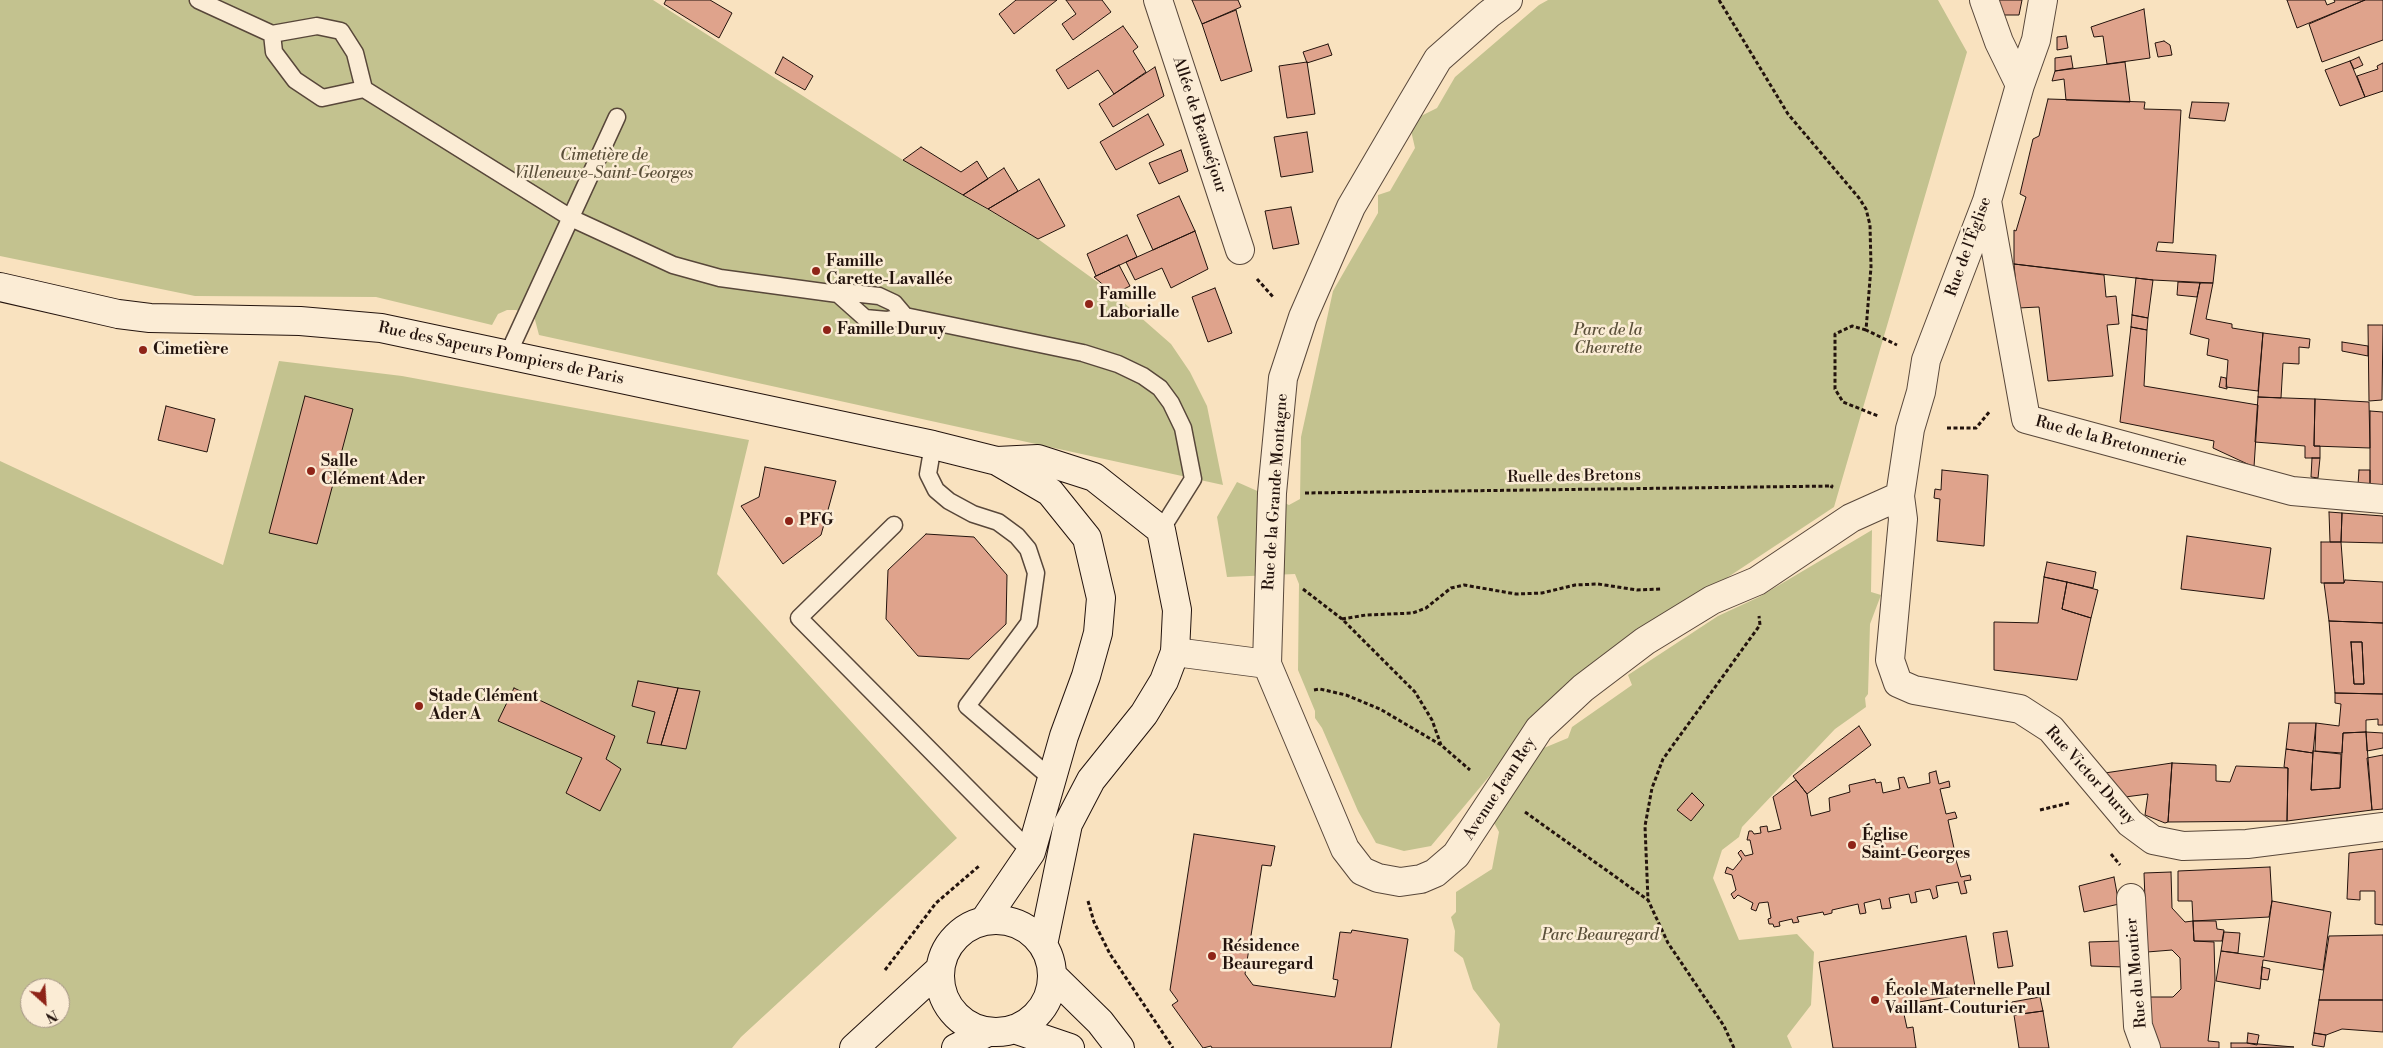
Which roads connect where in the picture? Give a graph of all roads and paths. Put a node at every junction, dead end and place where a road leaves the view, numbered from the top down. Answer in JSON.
{"nodes":[{"id":1,"x":198,"y":0,"type":"edge"},
{"id":2,"x":1158,"y":0,"type":"edge"},
{"id":3,"x":1508,"y":0,"type":"edge"},
{"id":4,"x":1719,"y":0,"type":"edge"},
{"id":5,"x":1984,"y":0,"type":"edge"},
{"id":6,"x":2043,"y":0,"type":"edge"},
{"id":7,"x":272,"y":34,"type":"junction"},
{"id":8,"x":2020,"y":85,"type":"junction"},
{"id":9,"x":364,"y":89,"type":"junction"},
{"id":10,"x":617,"y":116,"type":"dead end"},
{"id":11,"x":1987,"y":201,"type":"junction"},
{"id":12,"x":571,"y":218,"type":"junction"},
{"id":13,"x":1240,"y":250,"type":"joint"},
{"id":14,"x":0,"y":287,"type":"edge"},
{"id":15,"x":838,"y":294,"type":"junction"},
{"id":16,"x":1275,"y":300,"type":"dead end"},
{"id":17,"x":905,"y":316,"type":"junction"},
{"id":18,"x":1866,"y":330,"type":"junction"},
{"id":19,"x":508,"y":354,"type":"junction"},
{"id":20,"x":1926,"y":360,"type":"junction"},
{"id":21,"x":2022,"y":395,"type":"junction"},
{"id":22,"x":1910,"y":429,"type":"junction"},
{"id":23,"x":933,"y":445,"type":"junction"},
{"id":24,"x":997,"y":461,"type":"junction"},
{"id":25,"x":1272,"y":494,"type":"junction"},
{"id":26,"x":1900,"y":496,"type":"junction"},
{"id":27,"x":2383,"y":499,"type":"edge"},
{"id":28,"x":1850,"y":518,"type":"junction"},
{"id":29,"x":894,"y":525,"type":"dead end"},
{"id":30,"x":1161,"y":530,"type":"junction"},
{"id":31,"x":1270,"y":569,"type":"junction"},
{"id":32,"x":1757,"y":581,"type":"junction"},
{"id":33,"x":1712,"y":600,"type":"junction"},
{"id":34,"x":1342,"y":619,"type":"junction"},
{"id":35,"x":1175,"y":652,"type":"junction"},
{"id":36,"x":1267,"y":664,"type":"junction"},
{"id":37,"x":1282,"y":699,"type":"junction"},
{"id":38,"x":1441,"y":745,"type":"junction"},
{"id":39,"x":1052,"y":778,"type":"junction"},
{"id":40,"x":1496,"y":792,"type":"junction"},
{"id":41,"x":2383,"y":827,"type":"edge"},
{"id":42,"x":1026,"y":859,"type":"junction"},
{"id":43,"x":1057,"y":871,"type":"junction"},
{"id":44,"x":2131,"y":898,"type":"dead end"},
{"id":45,"x":1648,"y":900,"type":"junction"},
{"id":46,"x":984,"y":921,"type":"junction"},
{"id":47,"x":1043,"y":945,"type":"junction"},
{"id":48,"x":940,"y":969,"type":"junction"},
{"id":49,"x":883,"y":972,"type":"dead end"},
{"id":50,"x":1052,"y":975,"type":"junction"},
{"id":51,"x":1001,"y":1030,"type":"junction"},
{"id":52,"x":854,"y":1048,"type":"edge"},
{"id":53,"x":956,"y":1048,"type":"edge"},
{"id":54,"x":1070,"y":1048,"type":"edge"},
{"id":55,"x":1120,"y":1048,"type":"edge"},
{"id":56,"x":1173,"y":1048,"type":"edge"},
{"id":57,"x":1734,"y":1048,"type":"edge"},
{"id":58,"x":2146,"y":1048,"type":"edge"}],
"edges":[{"from":1,"to":7,"type":"lane"},
{"from":2,"to":13,"type":"street","name":"Allée de Beauséjour"},
{"from":3,"to":25,"type":"street","name":"Rue de la Grande Montagne"},
{"from":4,"to":18,"type":"path"},
{"from":5,"to":8,"type":"street"},
{"from":6,"to":8,"type":"street","name":"Rue de l'Église"},
{"from":7,"to":9,"type":"lane"},
{"from":7,"to":9,"type":"lane"},
{"from":8,"to":11,"type":"street","name":"Rue de l'Église"},
{"from":9,"to":12,"type":"lane"},
{"from":10,"to":12,"type":"lane"},
{"from":11,"to":20,"type":"street","name":"Rue de l'Église"},
{"from":11,"to":21,"type":"street","name":"Rue de la Bretonnerie"},
{"from":12,"to":15,"type":"lane"},
{"from":12,"to":19,"type":"lane"},
{"from":13,"to":16,"type":"path"},
{"from":14,"to":19,"type":"street","name":"Rue des Sapeurs Pompiers de Paris"},
{"from":15,"to":17,"type":"lane"},
{"from":15,"to":17,"type":"lane"},
{"from":17,"to":30,"type":"lane"},
{"from":18,"to":20,"type":"path"},
{"from":18,"to":22,"type":"path"},
{"from":19,"to":23,"type":"street","name":"Rue des Sapeurs Pompiers de Paris"},
{"from":20,"to":22,"type":"street","name":"Rue de l'Église"},
{"from":21,"to":22,"type":"path"},
{"from":21,"to":27,"type":"street","name":"Rue de la Bretonnerie"},
{"from":22,"to":26,"type":"street","name":"Rue de l'Église"},
{"from":23,"to":24,"type":"street","name":"Rue des Sapeurs Pompiers de Paris"},
{"from":23,"to":39,"type":"lane"},
{"from":24,"to":30,"type":"street","name":"Rue des Sapeurs Pompiers de Paris"},
{"from":24,"to":39,"type":"street","name":"Rue des Sapeurs Pompiers de Paris"},
{"from":25,"to":28,"type":"path","name":"Ruelle des Bretons"},
{"from":25,"to":31,"type":"street","name":"Rue de la Grande Montagne"},
{"from":26,"to":28,"type":"street","name":"Avenue Jean Rey"},
{"from":26,"to":41,"type":"street","name":"Rue Victor Duruy"},
{"from":28,"to":32,"type":"street","name":"Avenue Jean Rey"},
{"from":29,"to":42,"type":"lane"},
{"from":30,"to":35,"type":"street"},
{"from":31,"to":34,"type":"path"},
{"from":31,"to":36,"type":"street","name":"Rue de la Grande Montagne"},
{"from":32,"to":33,"type":"street","name":"Avenue Jean Rey"},
{"from":32,"to":45,"type":"path"},
{"from":33,"to":34,"type":"path"},
{"from":33,"to":40,"type":"street","name":"Avenue Jean Rey"},
{"from":34,"to":38,"type":"path"},
{"from":35,"to":36,"type":"street"},
{"from":35,"to":43,"type":"street"},
{"from":36,"to":37,"type":"street","name":"Avenue Jean Rey"},
{"from":37,"to":38,"type":"path"},
{"from":37,"to":40,"type":"street","name":"Avenue Jean Rey"},
{"from":38,"to":40,"type":"path"},
{"from":39,"to":42,"type":"street","name":"Rue des Sapeurs Pompiers de Paris"},
{"from":40,"to":45,"type":"path"},
{"from":42,"to":46,"type":"street","name":"Rue des Sapeurs Pompiers de Paris"},
{"from":42,"to":49,"type":"path"},
{"from":43,"to":47,"type":"street"},
{"from":43,"to":56,"type":"path"},
{"from":44,"to":58,"type":"street","name":"Rue du Moutier"},
{"from":45,"to":57,"type":"path"},
{"from":46,"to":47,"type":"street"},
{"from":46,"to":48,"type":"street"},
{"from":47,"to":50,"type":"street"},
{"from":48,"to":51,"type":"street"},
{"from":48,"to":52,"type":"street"},
{"from":50,"to":51,"type":"street"},
{"from":50,"to":55,"type":"street"},
{"from":51,"to":53,"type":"street"},
{"from":51,"to":54,"type":"street"}]}
